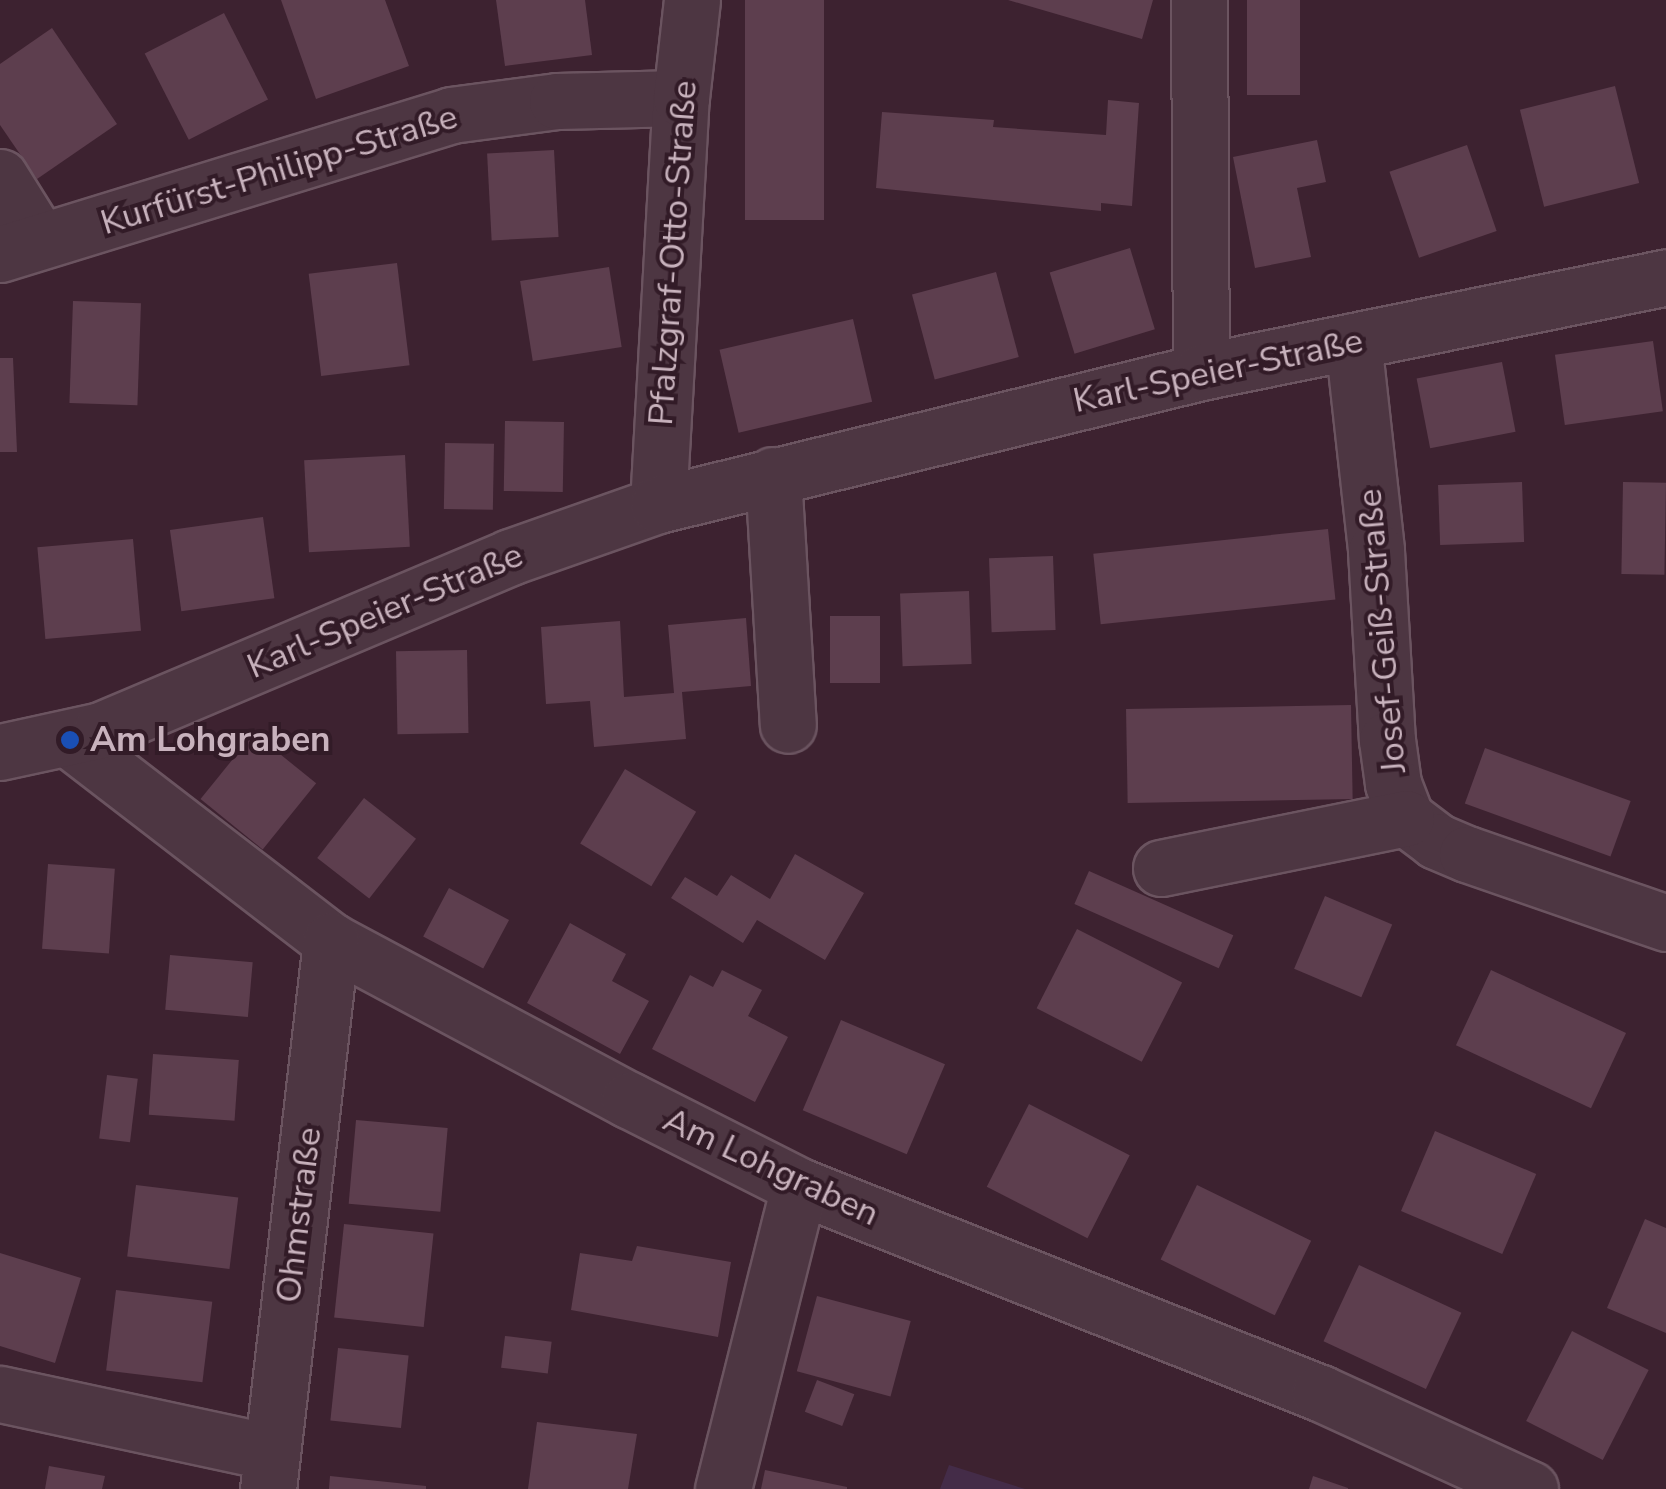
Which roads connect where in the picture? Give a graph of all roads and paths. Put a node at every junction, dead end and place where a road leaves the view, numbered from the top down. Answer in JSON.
{"nodes":[{"id":1,"x":692,"y":0,"type":"edge"},
{"id":2,"x":1200,"y":0,"type":"edge"},
{"id":3,"x":681,"y":98,"type":"junction"},
{"id":4,"x":0,"y":177,"type":"edge"},
{"id":5,"x":20,"y":248,"type":"edge"},
{"id":6,"x":1666,"y":278,"type":"edge"},
{"id":7,"x":1352,"y":341,"type":"junction"},
{"id":8,"x":1200,"y":372,"type":"junction"},
{"id":9,"x":773,"y":475,"type":"junction"},
{"id":10,"x":658,"y":505,"type":"junction"},
{"id":11,"x":788,"y":725,"type":"dead end"},
{"id":12,"x":70,"y":740,"type":"junction"},
{"id":13,"x":0,"y":752,"type":"edge"},
{"id":14,"x":1406,"y":818,"type":"junction"},
{"id":15,"x":1161,"y":868,"type":"dead end"},
{"id":16,"x":1666,"y":922,"type":"edge"},
{"id":17,"x":331,"y":941,"type":"junction"},
{"id":18,"x":800,"y":1186,"type":"junction"},
{"id":19,"x":0,"y":1394,"type":"edge"},
{"id":20,"x":269,"y":1471,"type":"edge"},
{"id":21,"x":723,"y":1489,"type":"edge"},
{"id":22,"x":1530,"y":1489,"type":"edge"}],
"edges":[{"from":1,"to":3,"type":"street","name":"Pfalzgraf-Otto-Straße"},
{"from":2,"to":8,"type":"street"},
{"from":3,"to":5,"type":"street","name":"Kurfürst-Philipp-Straße"},
{"from":3,"to":10,"type":"street","name":"Pfalzgraf-Otto-Straße"},
{"from":4,"to":5,"type":"street"},
{"from":6,"to":7,"type":"street","name":"Karl-Speier-Straße"},
{"from":7,"to":8,"type":"street","name":"Karl-Speier-Straße"},
{"from":7,"to":14,"type":"street","name":"Josef-Geiß-Straße"},
{"from":8,"to":9,"type":"street","name":"Karl-Speier-Straße"},
{"from":9,"to":10,"type":"street","name":"Karl-Speier-Straße"},
{"from":9,"to":11,"type":"street"},
{"from":10,"to":12,"type":"street","name":"Karl-Speier-Straße"},
{"from":12,"to":13,"type":"street","name":"Karl-Speier-Straße"},
{"from":12,"to":17,"type":"street","name":"Am Lohgraben"},
{"from":14,"to":15,"type":"street"},
{"from":14,"to":16,"type":"street","name":"Josef-Geiß-Straße"},
{"from":17,"to":18,"type":"street","name":"Am Lohgraben"},
{"from":17,"to":20,"type":"street","name":"Ohmstraße"},
{"from":18,"to":21,"type":"street"},
{"from":18,"to":22,"type":"street","name":"Am Lohgraben"},
{"from":19,"to":20,"type":"street"}]}
